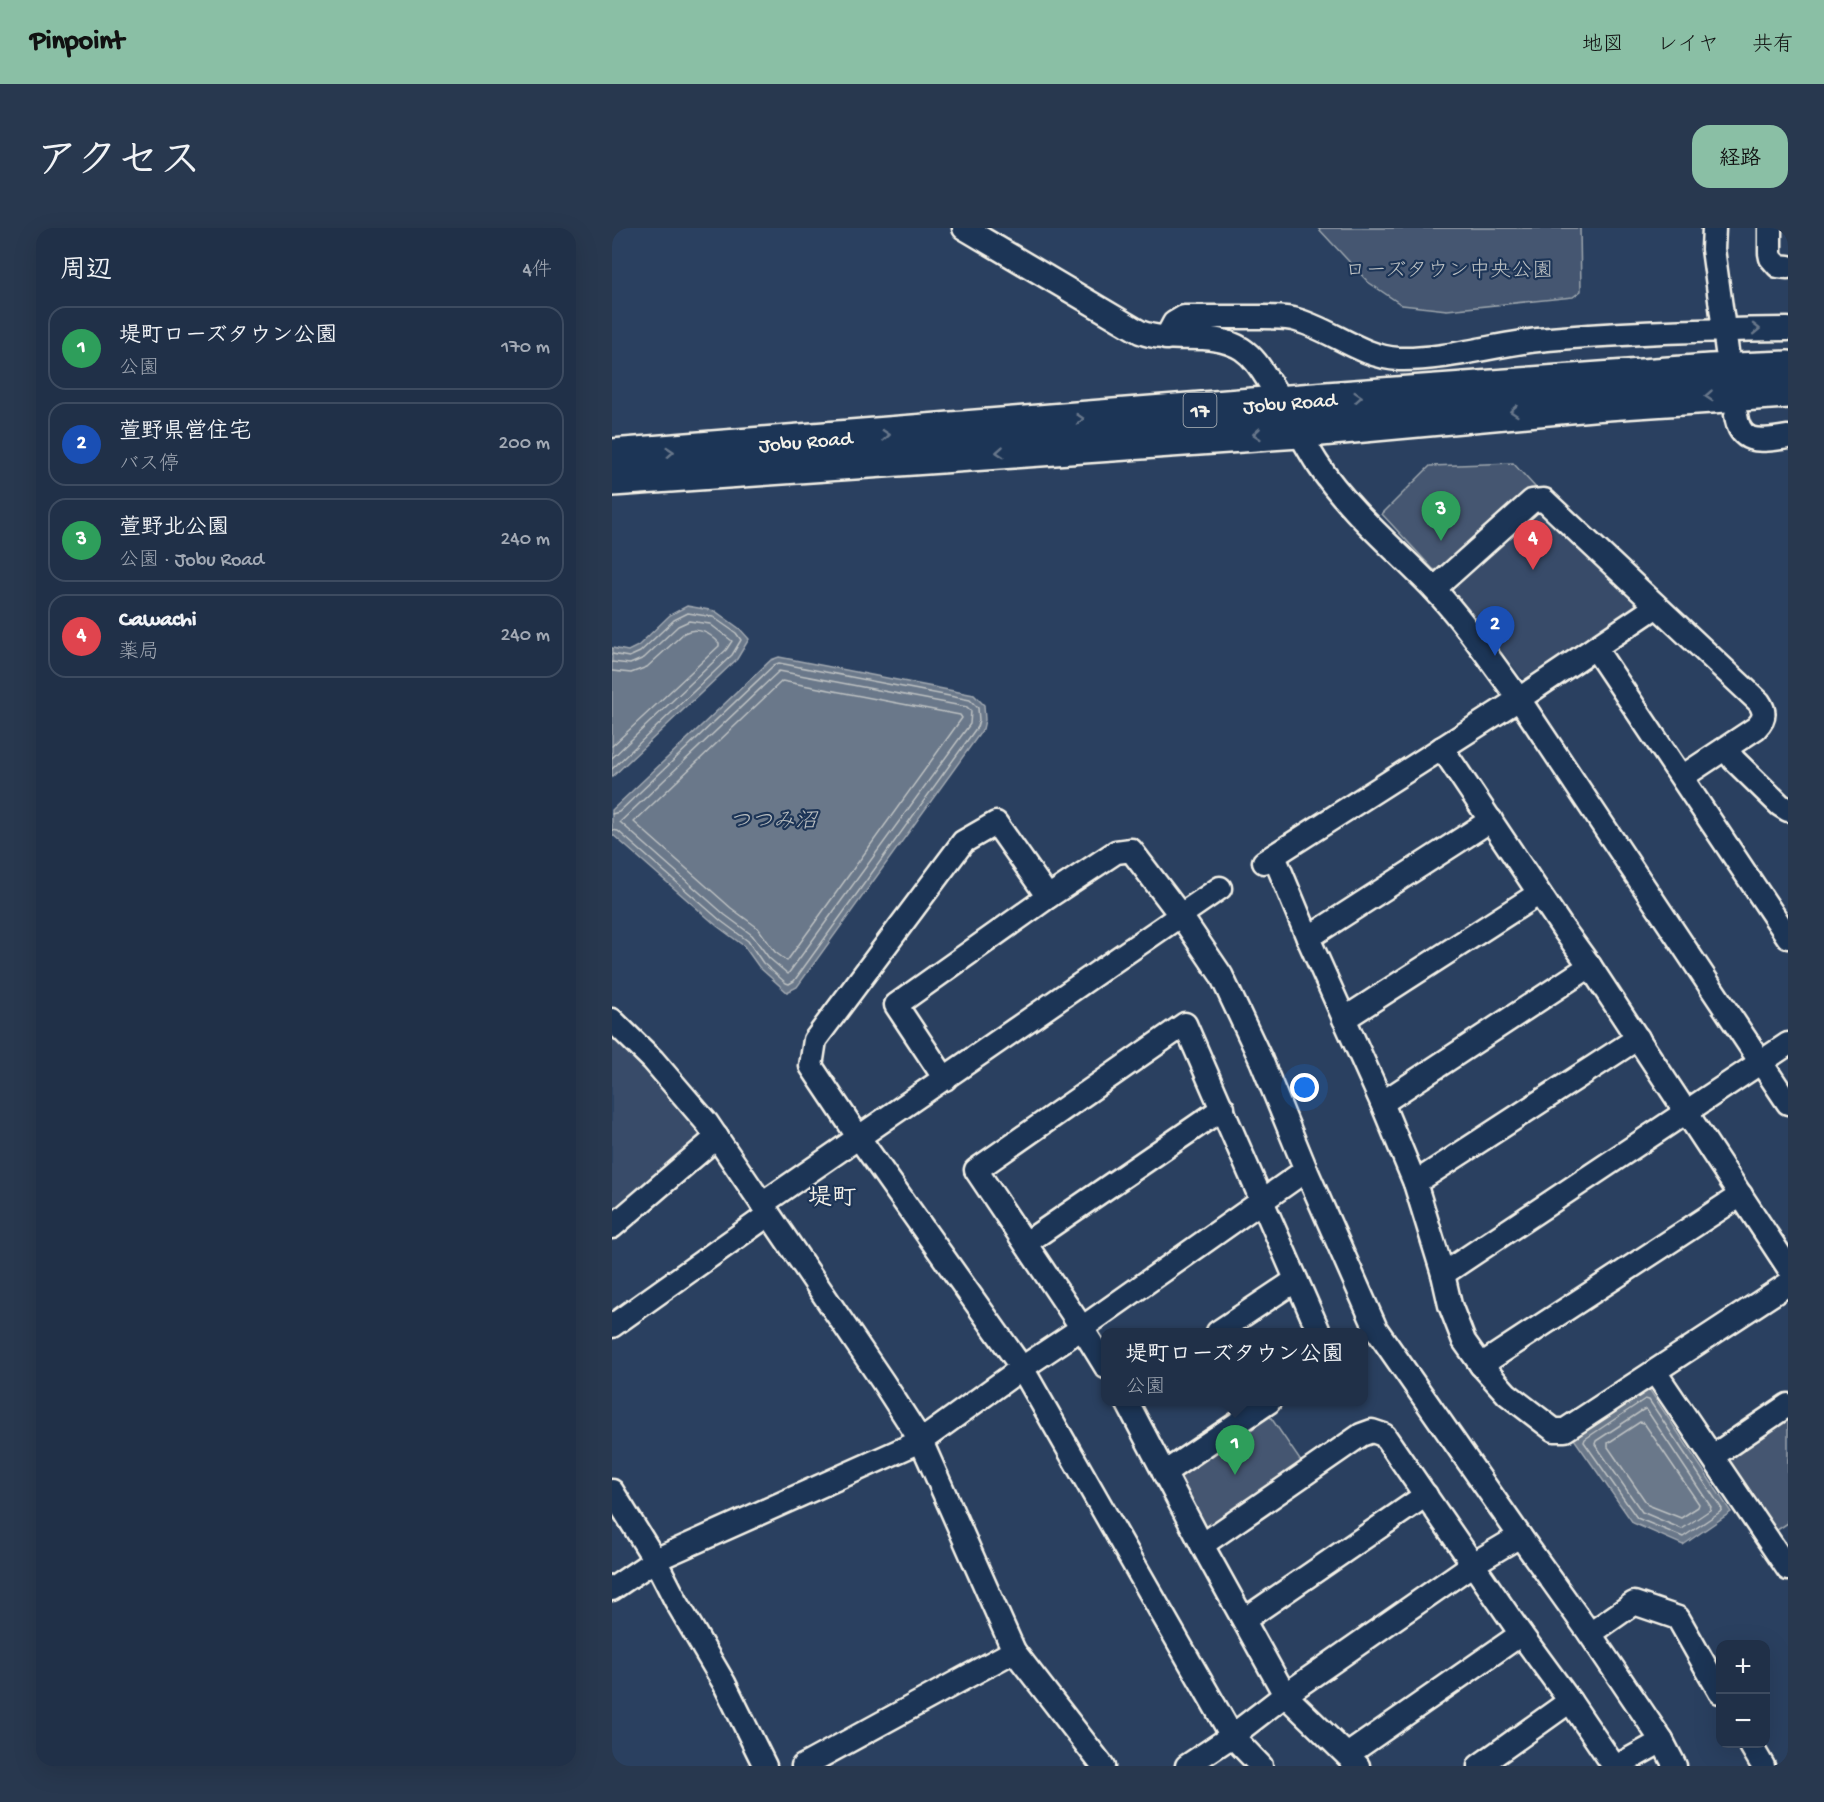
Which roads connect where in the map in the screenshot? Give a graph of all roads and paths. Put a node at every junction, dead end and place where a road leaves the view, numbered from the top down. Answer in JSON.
{"nodes":[{"id":1,"x":964,"y":228,"type":"edge"},
{"id":2,"x":1714,"y":228,"type":"edge"},
{"id":3,"x":1770,"y":228,"type":"edge"},
{"id":4,"x":1788,"y":267,"type":"edge"},
{"id":5,"x":1788,"y":329,"type":"edge"},
{"id":6,"x":1166,"y":338,"type":"junction"},
{"id":7,"x":1725,"y":340,"type":"junction"},
{"id":8,"x":1788,"y":368,"type":"edge"},
{"id":9,"x":1788,"y":391,"type":"edge"},
{"id":10,"x":1736,"y":415,"type":"dead end"},
{"id":11,"x":1291,"y":417,"type":"junction"},
{"id":12,"x":1788,"y":437,"type":"edge"},
{"id":13,"x":612,"y":456,"type":"edge"},
{"id":14,"x":612,"y":479,"type":"edge"},
{"id":15,"x":1434,"y":589,"type":"junction"},
{"id":16,"x":1655,"y":605,"type":"junction"},
{"id":17,"x":1595,"y":648,"type":"junction"},
{"id":18,"x":1519,"y":699,"type":"junction"},
{"id":19,"x":1442,"y":748,"type":"junction"},
{"id":20,"x":1726,"y":749,"type":"junction"},
{"id":21,"x":1682,"y":777,"type":"junction"},
{"id":22,"x":1788,"y":810,"type":"edge"},
{"id":23,"x":1491,"y":820,"type":"junction"},
{"id":24,"x":1220,"y":888,"type":"dead end"},
{"id":25,"x":1535,"y":896,"type":"dead end"},
{"id":26,"x":1048,"y":897,"type":"junction"},
{"id":27,"x":1181,"y":916,"type":"junction"},
{"id":28,"x":1788,"y":936,"type":"edge"},
{"id":29,"x":1308,"y":938,"type":"junction"},
{"id":30,"x":1590,"y":966,"type":"junction"},
{"id":31,"x":1344,"y":1019,"type":"junction"},
{"id":32,"x":612,"y":1020,"type":"edge"},
{"id":33,"x":1638,"y":1038,"type":"junction"},
{"id":34,"x":1788,"y":1044,"type":"edge"},
{"id":35,"x":1760,"y":1062,"type":"junction"},
{"id":36,"x":945,"y":1078,"type":"junction"},
{"id":37,"x":1382,"y":1103,"type":"junction"},
{"id":38,"x":1788,"y":1103,"type":"edge"},
{"id":39,"x":1223,"y":1108,"type":"junction"},
{"id":40,"x":1686,"y":1111,"type":"junction"},
{"id":41,"x":717,"y":1137,"type":"junction"},
{"id":42,"x":859,"y":1138,"type":"junction"},
{"id":43,"x":1306,"y":1170,"type":"junction"},
{"id":44,"x":1414,"y":1183,"type":"junction"},
{"id":45,"x":1741,"y":1194,"type":"junction"},
{"id":46,"x":1262,"y":1200,"type":"junction"},
{"id":47,"x":765,"y":1209,"type":"junction"},
{"id":48,"x":612,"y":1227,"type":"edge"},
{"id":49,"x":1026,"y":1243,"type":"junction"},
{"id":50,"x":1788,"y":1266,"type":"edge"},
{"id":51,"x":1443,"y":1274,"type":"junction"},
{"id":52,"x":1296,"y":1280,"type":"junction"},
{"id":53,"x":1788,"y":1284,"type":"edge"},
{"id":54,"x":612,"y":1326,"type":"edge"},
{"id":55,"x":1082,"y":1328,"type":"junction"},
{"id":56,"x":1224,"y":1328,"type":"edge"},
{"id":57,"x":1317,"y":1328,"type":"edge"},
{"id":58,"x":1101,"y":1359,"type":"edge"},
{"id":59,"x":1481,"y":1365,"type":"junction"},
{"id":60,"x":1022,"y":1368,"type":"junction"},
{"id":61,"x":1655,"y":1372,"type":"junction"},
{"id":62,"x":1788,"y":1405,"type":"edge"},
{"id":63,"x":1130,"y":1406,"type":"edge"},
{"id":64,"x":1262,"y":1406,"type":"edge"},
{"id":65,"x":921,"y":1441,"type":"junction"},
{"id":66,"x":1713,"y":1456,"type":"junction"},
{"id":67,"x":1164,"y":1473,"type":"junction"},
{"id":68,"x":612,"y":1491,"type":"edge"},
{"id":69,"x":1426,"y":1495,"type":"junction"},
{"id":70,"x":1520,"y":1536,"type":"junction"},
{"id":71,"x":1202,"y":1545,"type":"junction"},
{"id":72,"x":654,"y":1560,"type":"junction"},
{"id":73,"x":1473,"y":1564,"type":"junction"},
{"id":74,"x":1788,"y":1569,"type":"edge"},
{"id":75,"x":612,"y":1589,"type":"edge"},
{"id":76,"x":1244,"y":1620,"type":"junction"},
{"id":77,"x":1521,"y":1634,"type":"junction"},
{"id":78,"x":1590,"y":1634,"type":"junction"},
{"id":79,"x":1014,"y":1651,"type":"junction"},
{"id":80,"x":1716,"y":1685,"type":"edge"},
{"id":81,"x":1286,"y":1695,"type":"junction"},
{"id":82,"x":1570,"y":1701,"type":"junction"},
{"id":83,"x":1232,"y":1736,"type":"junction"},
{"id":84,"x":1662,"y":1741,"type":"junction"},
{"id":85,"x":1753,"y":1748,"type":"edge"},
{"id":86,"x":1352,"y":1760,"type":"edge"},
{"id":87,"x":765,"y":1766,"type":"edge"},
{"id":88,"x":803,"y":1766,"type":"edge"},
{"id":89,"x":1103,"y":1766,"type":"edge"},
{"id":90,"x":1187,"y":1766,"type":"edge"},
{"id":91,"x":1260,"y":1766,"type":"edge"},
{"id":92,"x":1479,"y":1766,"type":"edge"},
{"id":93,"x":1616,"y":1766,"type":"edge"},
{"id":94,"x":1676,"y":1766,"type":"edge"},
{"id":95,"x":1763,"y":1766,"type":"edge"}],
"edges":[{"from":1,"to":6,"type":"street"},
{"from":2,"to":7,"type":"street"},
{"from":3,"to":4,"type":"street"},
{"from":7,"to":5,"type":"street","one_way":true},
{"from":6,"to":7,"type":"street"},
{"from":6,"to":11,"type":"street"},
{"from":11,"to":8,"type":"highway","name":"Jobu Road","number":"17","one_way":true},
{"from":9,"to":11,"type":"highway","name":"Jobu Road","number":"17","one_way":true},
{"from":10,"to":12,"type":"street"},
{"from":13,"to":11,"type":"highway","name":"Jobu Road","number":"17","one_way":true},
{"from":11,"to":14,"type":"highway","name":"Jobu Road","number":"17","one_way":true},
{"from":11,"to":15,"type":"street"},
{"from":15,"to":16,"type":"street"},
{"from":15,"to":18,"type":"street"},
{"from":16,"to":17,"type":"street"},
{"from":16,"to":20,"type":"street"},
{"from":17,"to":18,"type":"street"},
{"from":17,"to":21,"type":"street"},
{"from":18,"to":19,"type":"street"},
{"from":18,"to":35,"type":"street"},
{"from":19,"to":23,"type":"street"},
{"from":19,"to":29,"type":"street"},
{"from":20,"to":21,"type":"street"},
{"from":20,"to":22,"type":"street"},
{"from":21,"to":28,"type":"street"},
{"from":23,"to":29,"type":"street"},
{"from":23,"to":30,"type":"street"},
{"from":24,"to":27,"type":"street"},
{"from":25,"to":31,"type":"street"},
{"from":26,"to":27,"type":"street"},
{"from":26,"to":36,"type":"street"},
{"from":26,"to":42,"type":"street"},
{"from":27,"to":36,"type":"street"},
{"from":27,"to":43,"type":"street"},
{"from":29,"to":31,"type":"street"},
{"from":30,"to":33,"type":"street"},
{"from":30,"to":37,"type":"street"},
{"from":31,"to":37,"type":"street"},
{"from":32,"to":41,"type":"street"},
{"from":33,"to":40,"type":"street"},
{"from":33,"to":44,"type":"street"},
{"from":34,"to":35,"type":"street"},
{"from":35,"to":38,"type":"street"},
{"from":35,"to":40,"type":"street"},
{"from":36,"to":42,"type":"street"},
{"from":37,"to":44,"type":"street"},
{"from":39,"to":46,"type":"street"},
{"from":39,"to":49,"type":"street"},
{"from":39,"to":49,"type":"street"},
{"from":40,"to":45,"type":"street"},
{"from":40,"to":51,"type":"street"},
{"from":41,"to":47,"type":"street"},
{"from":41,"to":48,"type":"street"},
{"from":42,"to":47,"type":"street"},
{"from":42,"to":60,"type":"street"},
{"from":43,"to":46,"type":"street"},
{"from":43,"to":70,"type":"street"},
{"from":44,"to":51,"type":"street"},
{"from":45,"to":50,"type":"street"},
{"from":45,"to":59,"type":"street"},
{"from":46,"to":52,"type":"street"},
{"from":46,"to":55,"type":"street"},
{"from":47,"to":54,"type":"street"},
{"from":47,"to":65,"type":"street"},
{"from":49,"to":55,"type":"street"},
{"from":51,"to":59,"type":"street"},
{"from":52,"to":56,"type":"street"},
{"from":52,"to":57,"type":"street"},
{"from":53,"to":61,"type":"street"},
{"from":55,"to":58,"type":"street"},
{"from":55,"to":60,"type":"street"},
{"from":59,"to":61,"type":"street"},
{"from":60,"to":65,"type":"street"},
{"from":60,"to":83,"type":"street"},
{"from":61,"to":66,"type":"street"},
{"from":62,"to":66,"type":"street"},
{"from":63,"to":67,"type":"street"},
{"from":64,"to":67,"type":"street"},
{"from":65,"to":72,"type":"street"},
{"from":65,"to":79,"type":"street"},
{"from":66,"to":74,"type":"street"},
{"from":67,"to":71,"type":"street"},
{"from":68,"to":72,"type":"street"},
{"from":69,"to":71,"type":"street"},
{"from":69,"to":73,"type":"street"},
{"from":69,"to":76,"type":"street"},
{"from":70,"to":73,"type":"street"},
{"from":70,"to":78,"type":"street"},
{"from":71,"to":76,"type":"street"},
{"from":72,"to":75,"type":"street"},
{"from":72,"to":87,"type":"street"},
{"from":73,"to":77,"type":"street"},
{"from":73,"to":81,"type":"street"},
{"from":76,"to":81,"type":"street"},
{"from":77,"to":82,"type":"street"},
{"from":77,"to":86,"type":"street"},
{"from":78,"to":80,"type":"street"},
{"from":78,"to":84,"type":"street"},
{"from":79,"to":88,"type":"street"},
{"from":79,"to":89,"type":"street"},
{"from":81,"to":83,"type":"street"},
{"from":81,"to":86,"type":"street"},
{"from":82,"to":92,"type":"street"},
{"from":82,"to":93,"type":"street"},
{"from":83,"to":90,"type":"street"},
{"from":83,"to":91,"type":"street"},
{"from":84,"to":93,"type":"street"},
{"from":84,"to":94,"type":"street"},
{"from":85,"to":95,"type":"street"}]}
